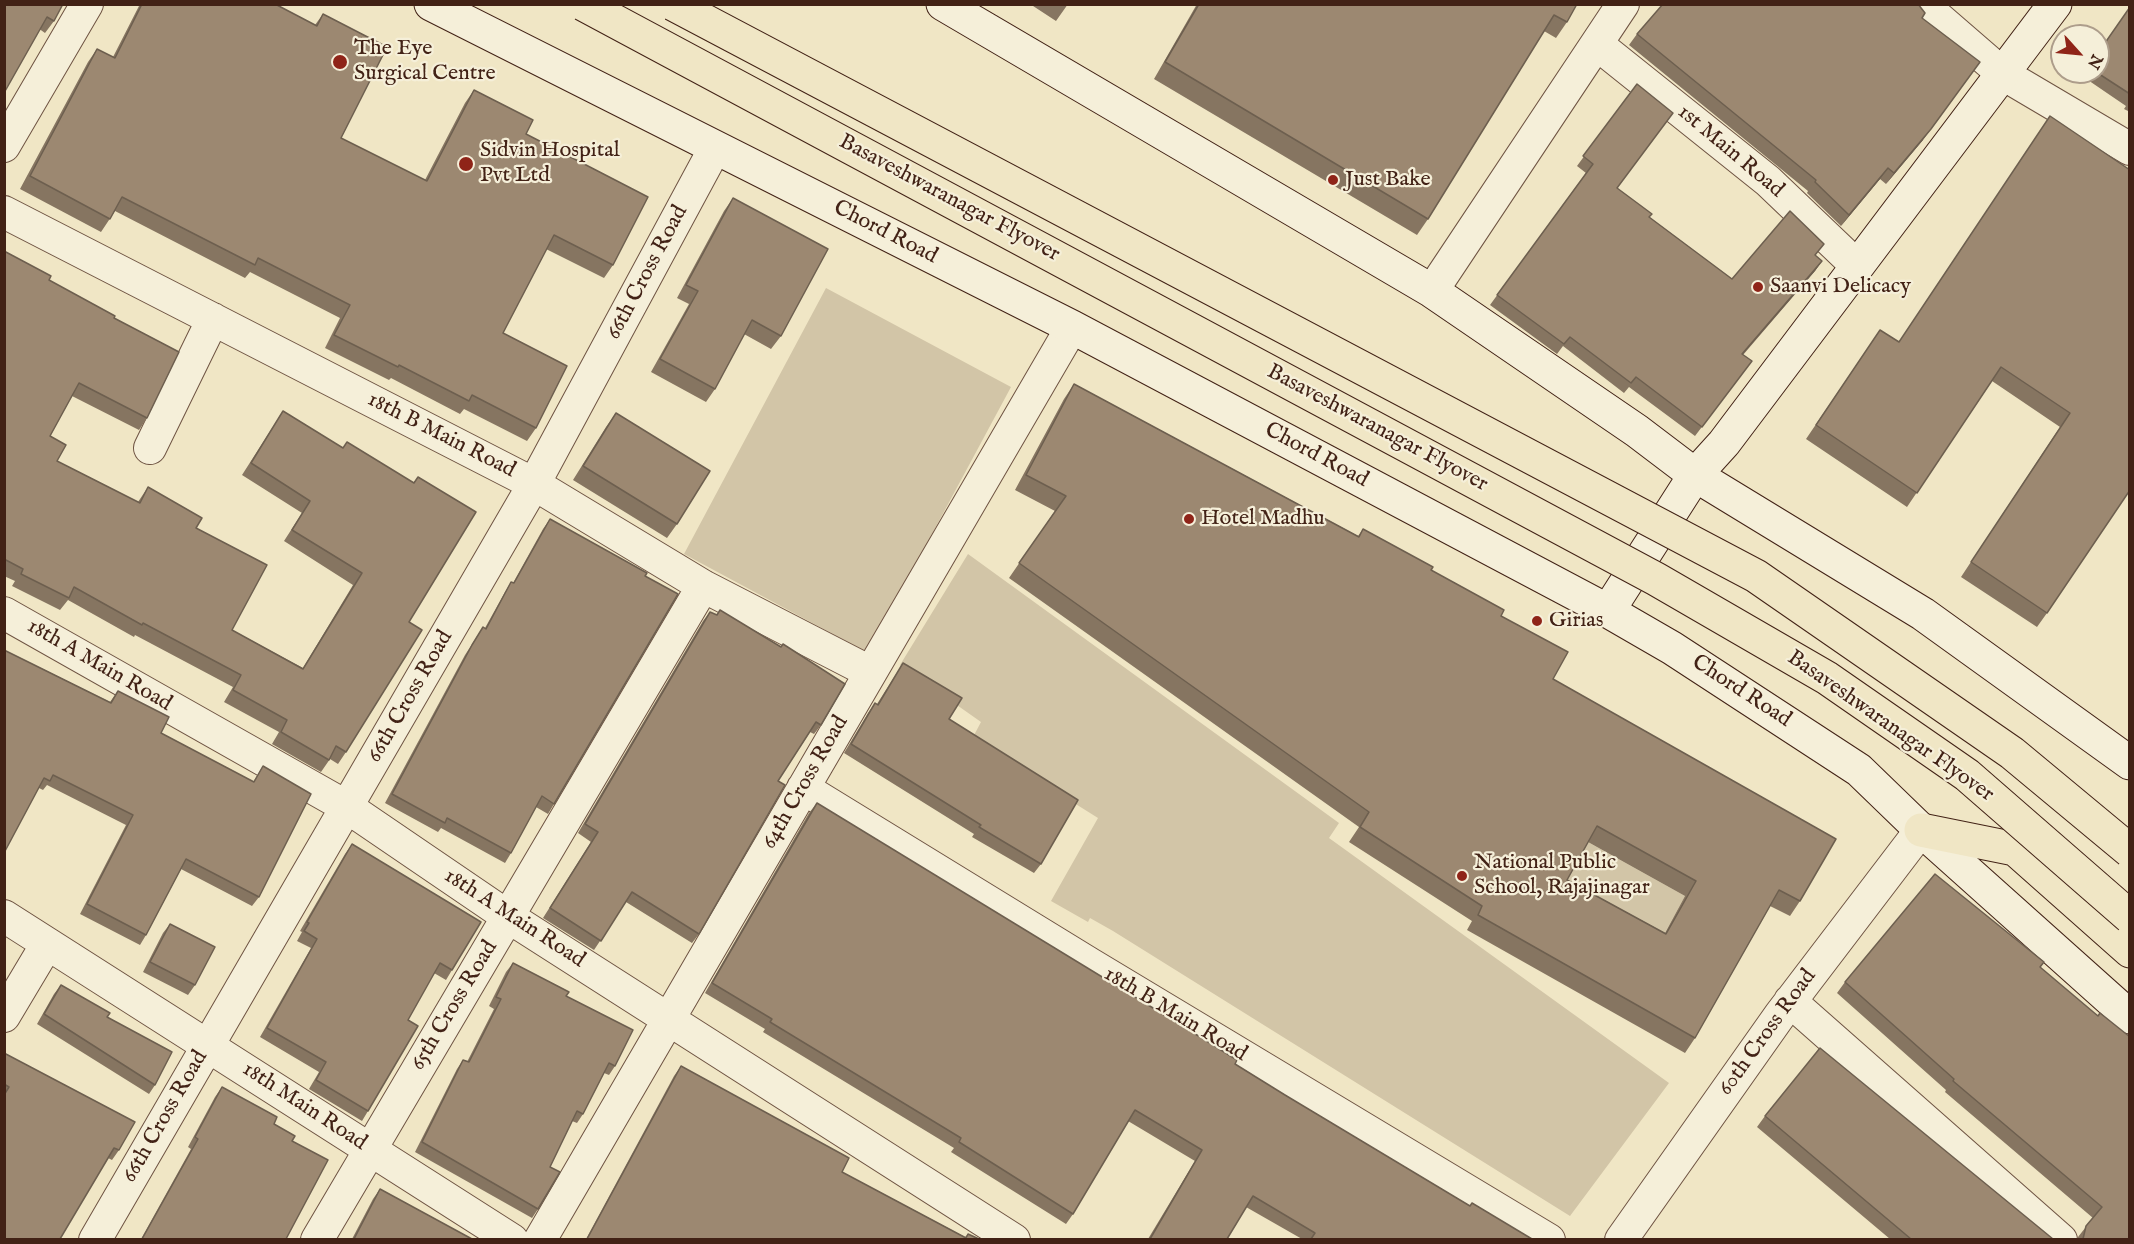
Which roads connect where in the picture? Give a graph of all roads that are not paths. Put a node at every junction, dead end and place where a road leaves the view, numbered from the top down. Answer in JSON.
{"nodes":[{"id":1,"x":87,"y":4,"type":"edge"},
{"id":2,"x":431,"y":4,"type":"edge"},
{"id":3,"x":583,"y":4,"type":"edge"},
{"id":4,"x":673,"y":4,"type":"edge"},
{"id":5,"x":943,"y":4,"type":"edge"},
{"id":6,"x":1623,"y":4,"type":"edge"},
{"id":7,"x":1922,"y":4,"type":"edge"},
{"id":8,"x":2055,"y":4,"type":"edge"},
{"id":9,"x":1598,"y":45,"type":"junction"},
{"id":10,"x":2003,"y":74,"type":"junction"},
{"id":11,"x":4,"y":146,"type":"edge"},
{"id":12,"x":716,"y":148,"type":"junction"},
{"id":13,"x":2130,"y":149,"type":"edge"},
{"id":14,"x":4,"y":212,"type":"edge"},
{"id":15,"x":1857,"y":266,"type":"junction"},
{"id":16,"x":1432,"y":291,"type":"junction"},
{"id":17,"x":213,"y":319,"type":"junction"},
{"id":18,"x":1072,"y":327,"type":"junction"},
{"id":19,"x":150,"y":448,"type":"dead end"},
{"id":20,"x":1695,"y":474,"type":"junction"},
{"id":21,"x":534,"y":484,"type":"junction"},
{"id":22,"x":703,"y":586,"type":"junction"},
{"id":23,"x":1608,"y":611,"type":"junction"},
{"id":24,"x":4,"y":613,"type":"edge"},
{"id":25,"x":870,"y":672,"type":"junction"},
{"id":26,"x":2130,"y":763,"type":"edge"},
{"id":27,"x":803,"y":788,"type":"junction"},
{"id":28,"x":347,"y":807,"type":"junction"},
{"id":29,"x":1921,"y":830,"type":"junction"},
{"id":30,"x":2130,"y":851,"type":"edge"},
{"id":31,"x":4,"y":916,"type":"edge"},
{"id":32,"x":507,"y":916,"type":"junction"},
{"id":33,"x":2130,"y":917,"type":"edge"},
{"id":34,"x":47,"y":944,"type":"junction"},
{"id":35,"x":2130,"y":951,"type":"edge"},
{"id":36,"x":1790,"y":1001,"type":"junction"},
{"id":37,"x":4,"y":1016,"type":"edge"},
{"id":38,"x":2130,"y":1017,"type":"edge"},
{"id":39,"x":668,"y":1019,"type":"junction"},
{"id":40,"x":208,"y":1045,"type":"junction"},
{"id":41,"x":370,"y":1149,"type":"junction"},
{"id":42,"x":95,"y":1239,"type":"edge"},
{"id":43,"x":317,"y":1239,"type":"edge"},
{"id":44,"x":512,"y":1239,"type":"edge"},
{"id":45,"x":540,"y":1239,"type":"edge"},
{"id":46,"x":1014,"y":1239,"type":"edge"},
{"id":47,"x":1549,"y":1239,"type":"edge"},
{"id":48,"x":1621,"y":1239,"type":"edge"},
{"id":49,"x":2061,"y":1239,"type":"edge"}],
"edges":[{"from":1,"to":11,"type":"street"},
{"from":2,"to":12,"type":"street","name":"Chord Road"},
{"from":3,"to":33,"type":"main road","name":"Basaveshwaranagar Flyover","bridge":true},
{"from":4,"to":30,"type":"main road","name":"Basaveshwaranagar Flyover","bridge":true},
{"from":5,"to":16,"type":"street"},
{"from":6,"to":9,"type":"street"},
{"from":7,"to":10,"type":"street"},
{"from":8,"to":10,"type":"street"},
{"from":9,"to":15,"type":"street","name":"1st Main Road"},
{"from":9,"to":16,"type":"street"},
{"from":10,"to":13,"type":"street"},
{"from":10,"to":15,"type":"street"},
{"from":12,"to":18,"type":"street","name":"Chord Road"},
{"from":12,"to":21,"type":"street","name":"66th Cross Road"},
{"from":14,"to":17,"type":"street","name":"18th B Main Road"},
{"from":15,"to":20,"type":"street"},
{"from":16,"to":20,"type":"street"},
{"from":17,"to":19,"type":"street"},
{"from":17,"to":21,"type":"street","name":"18th B Main Road"},
{"from":18,"to":23,"type":"street","name":"Chord Road"},
{"from":18,"to":25,"type":"street","name":"64th Cross Road"},
{"from":20,"to":23,"type":"street"},
{"from":20,"to":26,"type":"street"},
{"from":21,"to":22,"type":"street","name":"18th B Main Road"},
{"from":21,"to":28,"type":"street","name":"66th Cross Road"},
{"from":22,"to":25,"type":"street","name":"18th B Main Road"},
{"from":22,"to":32,"type":"street","name":"65th Cross Road"},
{"from":23,"to":29,"type":"street","name":"Chord Road"},
{"from":24,"to":28,"type":"street","name":"18th A Main Road"},
{"from":25,"to":27,"type":"street","name":"64th Cross Road"},
{"from":27,"to":39,"type":"street","name":"64th Cross Road"},
{"from":27,"to":47,"type":"street","name":"18th B Main Road"},
{"from":28,"to":32,"type":"street","name":"18th A Main Road"},
{"from":28,"to":40,"type":"street","name":"66th Cross Road"},
{"from":29,"to":35,"type":"main road"},
{"from":29,"to":36,"type":"street","name":"60th Cross Road"},
{"from":29,"to":38,"type":"street","name":"Chord Road"},
{"from":31,"to":34,"type":"street","name":"18th Main Road"},
{"from":32,"to":39,"type":"street","name":"18th A Main Road"},
{"from":32,"to":41,"type":"street","name":"65th Cross Road"},
{"from":34,"to":37,"type":"street"},
{"from":34,"to":40,"type":"street","name":"18th Main Road"},
{"from":36,"to":48,"type":"street","name":"60th Cross Road"},
{"from":36,"to":49,"type":"street"},
{"from":39,"to":45,"type":"street","name":"64th Cross Road"},
{"from":39,"to":46,"type":"street","name":"18th A Main Road"},
{"from":40,"to":41,"type":"street","name":"18th Main Road"},
{"from":40,"to":42,"type":"street","name":"66th Cross Road"},
{"from":41,"to":43,"type":"street","name":"65th Cross Road"},
{"from":41,"to":44,"type":"street","name":"18th Main Road"}]}
